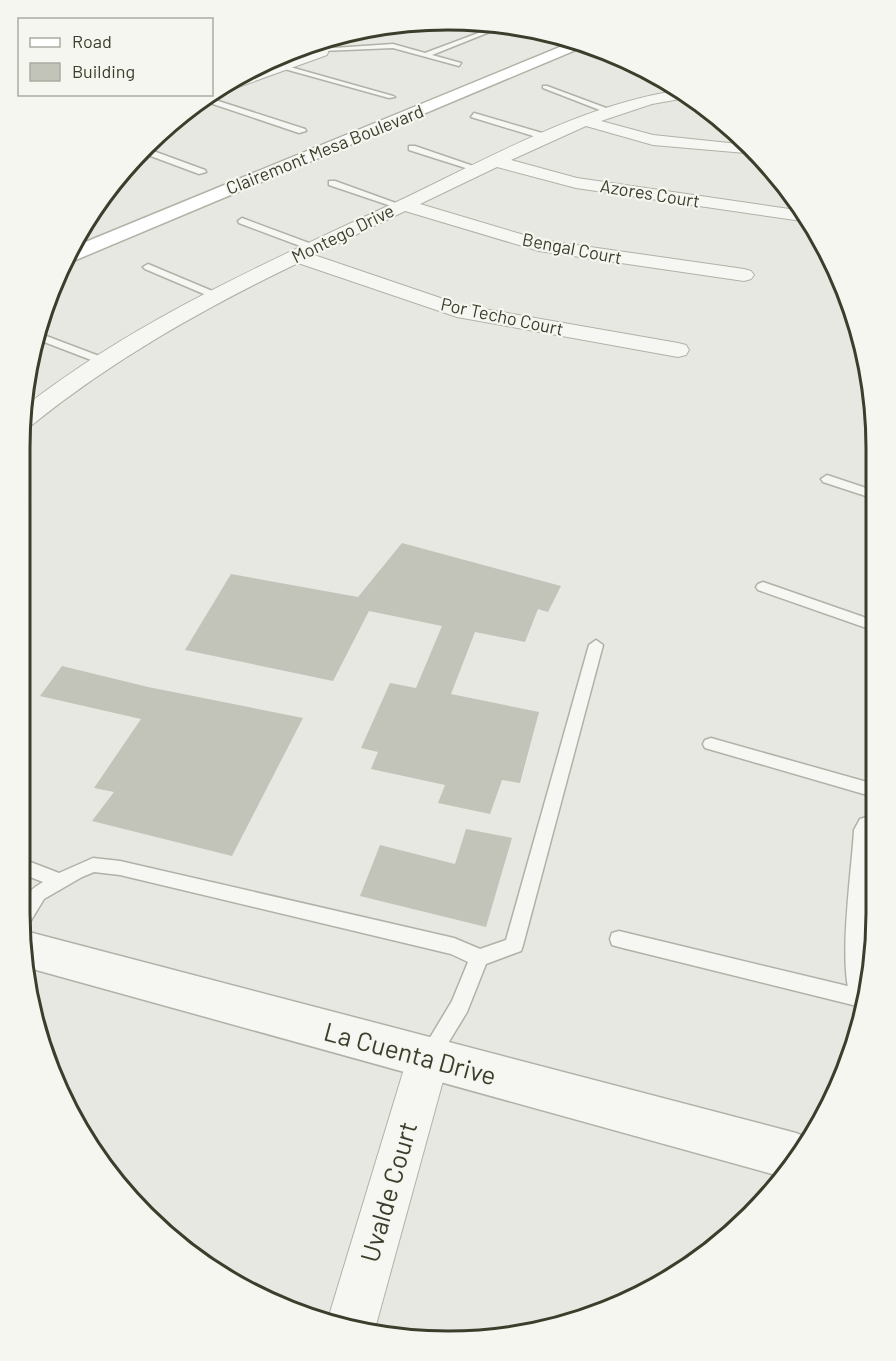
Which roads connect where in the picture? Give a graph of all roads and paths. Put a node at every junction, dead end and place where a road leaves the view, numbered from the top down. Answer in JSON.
{"nodes":[{"id":1,"x":485,"y":32,"type":"edge"},
{"id":2,"x":553,"y":43,"type":"edge"},
{"id":3,"x":334,"y":46,"type":"edge"},
{"id":4,"x":570,"y":48,"type":"edge"},
{"id":5,"x":318,"y":51,"type":"edge"},
{"id":6,"x":425,"y":55,"type":"junction"},
{"id":7,"x":459,"y":64,"type":"dead end"},
{"id":8,"x":284,"y":67,"type":"junction"},
{"id":9,"x":257,"y":76,"type":"edge"},
{"id":10,"x":544,"y":87,"type":"dead end"},
{"id":11,"x":674,"y":96,"type":"edge"},
{"id":12,"x":392,"y":98,"type":"dead end"},
{"id":13,"x":214,"y":102,"type":"edge"},
{"id":14,"x":613,"y":112,"type":"junction"},
{"id":15,"x":474,"y":115,"type":"dead end"},
{"id":16,"x":586,"y":121,"type":"junction"},
{"id":17,"x":302,"y":131,"type":"dead end"},
{"id":18,"x":546,"y":136,"type":"junction"},
{"id":19,"x":412,"y":148,"type":"dead end"},
{"id":20,"x":740,"y":149,"type":"edge"},
{"id":21,"x":151,"y":153,"type":"edge"},
{"id":22,"x":496,"y":161,"type":"junction"},
{"id":23,"x":478,"y":169,"type":"junction"},
{"id":24,"x":202,"y":172,"type":"dead end"},
{"id":25,"x":332,"y":183,"type":"dead end"},
{"id":26,"x":402,"y":206,"type":"junction"},
{"id":27,"x":126,"y":214,"type":"dead end"},
{"id":28,"x":796,"y":215,"type":"edge"},
{"id":29,"x":242,"y":221,"type":"dead end"},
{"id":30,"x":79,"y":252,"type":"edge"},
{"id":31,"x":305,"y":252,"type":"junction"},
{"id":32,"x":148,"y":267,"type":"dead end"},
{"id":33,"x":744,"y":275,"type":"dead end"},
{"id":34,"x":214,"y":295,"type":"junction"},
{"id":35,"x":44,"y":339,"type":"edge"},
{"id":36,"x":678,"y":350,"type":"dead end"},
{"id":37,"x":103,"y":361,"type":"junction"},
{"id":38,"x":32,"y":413,"type":"edge"},
{"id":39,"x":827,"y":478,"type":"dead end"},
{"id":40,"x":866,"y":492,"type":"edge"},
{"id":41,"x":763,"y":587,"type":"dead end"},
{"id":42,"x":866,"y":623,"type":"edge"},
{"id":43,"x":596,"y":645,"type":"dead end"},
{"id":44,"x":711,"y":744,"type":"dead end"},
{"id":45,"x":866,"y":789,"type":"edge"},
{"id":46,"x":30,"y":867,"type":"edge"},
{"id":47,"x":60,"y":881,"type":"junction"},
{"id":48,"x":31,"y":928,"type":"edge"},
{"id":49,"x":619,"y":939,"type":"dead end"},
{"id":50,"x":32,"y":946,"type":"edge"},
{"id":51,"x":479,"y":958,"type":"junction"},
{"id":52,"x":857,"y":997,"type":"edge"},
{"id":53,"x":428,"y":1059,"type":"junction"},
{"id":54,"x":789,"y":1155,"type":"edge"},
{"id":55,"x":352,"y":1320,"type":"edge"}],
"edges":[{"from":1,"to":6,"type":"lane"},
{"from":2,"to":27,"type":"main road","name":"Clairemont Mesa Boulevard"},
{"from":3,"to":6,"type":"lane"},
{"from":4,"to":30,"type":"main road","name":"Clairemont Mesa Boulevard"},
{"from":5,"to":8,"type":"street"},
{"from":6,"to":7,"type":"lane"},
{"from":8,"to":9,"type":"street"},
{"from":8,"to":12,"type":"lane"},
{"from":10,"to":14,"type":"lane"},
{"from":11,"to":14,"type":"street","name":"Montego Drive"},
{"from":13,"to":17,"type":"lane"},
{"from":14,"to":16,"type":"street","name":"Montego Drive"},
{"from":15,"to":18,"type":"lane"},
{"from":16,"to":18,"type":"street","name":"Montego Drive"},
{"from":16,"to":20,"type":"street"},
{"from":18,"to":22,"type":"street","name":"Montego Drive"},
{"from":19,"to":23,"type":"lane"},
{"from":21,"to":24,"type":"lane"},
{"from":22,"to":23,"type":"street","name":"Montego Drive"},
{"from":22,"to":28,"type":"street","name":"Azores Court"},
{"from":23,"to":26,"type":"street","name":"Montego Drive"},
{"from":25,"to":26,"type":"lane"},
{"from":26,"to":31,"type":"street","name":"Montego Drive"},
{"from":26,"to":33,"type":"street","name":"Bengal Court"},
{"from":29,"to":31,"type":"lane"},
{"from":31,"to":34,"type":"street","name":"Montego Drive"},
{"from":31,"to":36,"type":"street","name":"Por Techo Court"},
{"from":32,"to":34,"type":"lane"},
{"from":34,"to":37,"type":"street","name":"Montego Drive"},
{"from":35,"to":37,"type":"lane"},
{"from":37,"to":38,"type":"street","name":"Montego Drive"},
{"from":39,"to":40,"type":"lane"},
{"from":41,"to":42,"type":"lane"},
{"from":43,"to":51,"type":"lane"},
{"from":44,"to":45,"type":"lane"},
{"from":46,"to":47,"type":"lane"},
{"from":47,"to":48,"type":"lane"},
{"from":47,"to":51,"type":"lane"},
{"from":49,"to":52,"type":"lane"},
{"from":50,"to":53,"type":"street","name":"La Cuenta Drive"},
{"from":51,"to":53,"type":"lane"},
{"from":53,"to":54,"type":"street","name":"La Cuenta Drive"},
{"from":53,"to":55,"type":"street","name":"Uvalde Court"}]}
